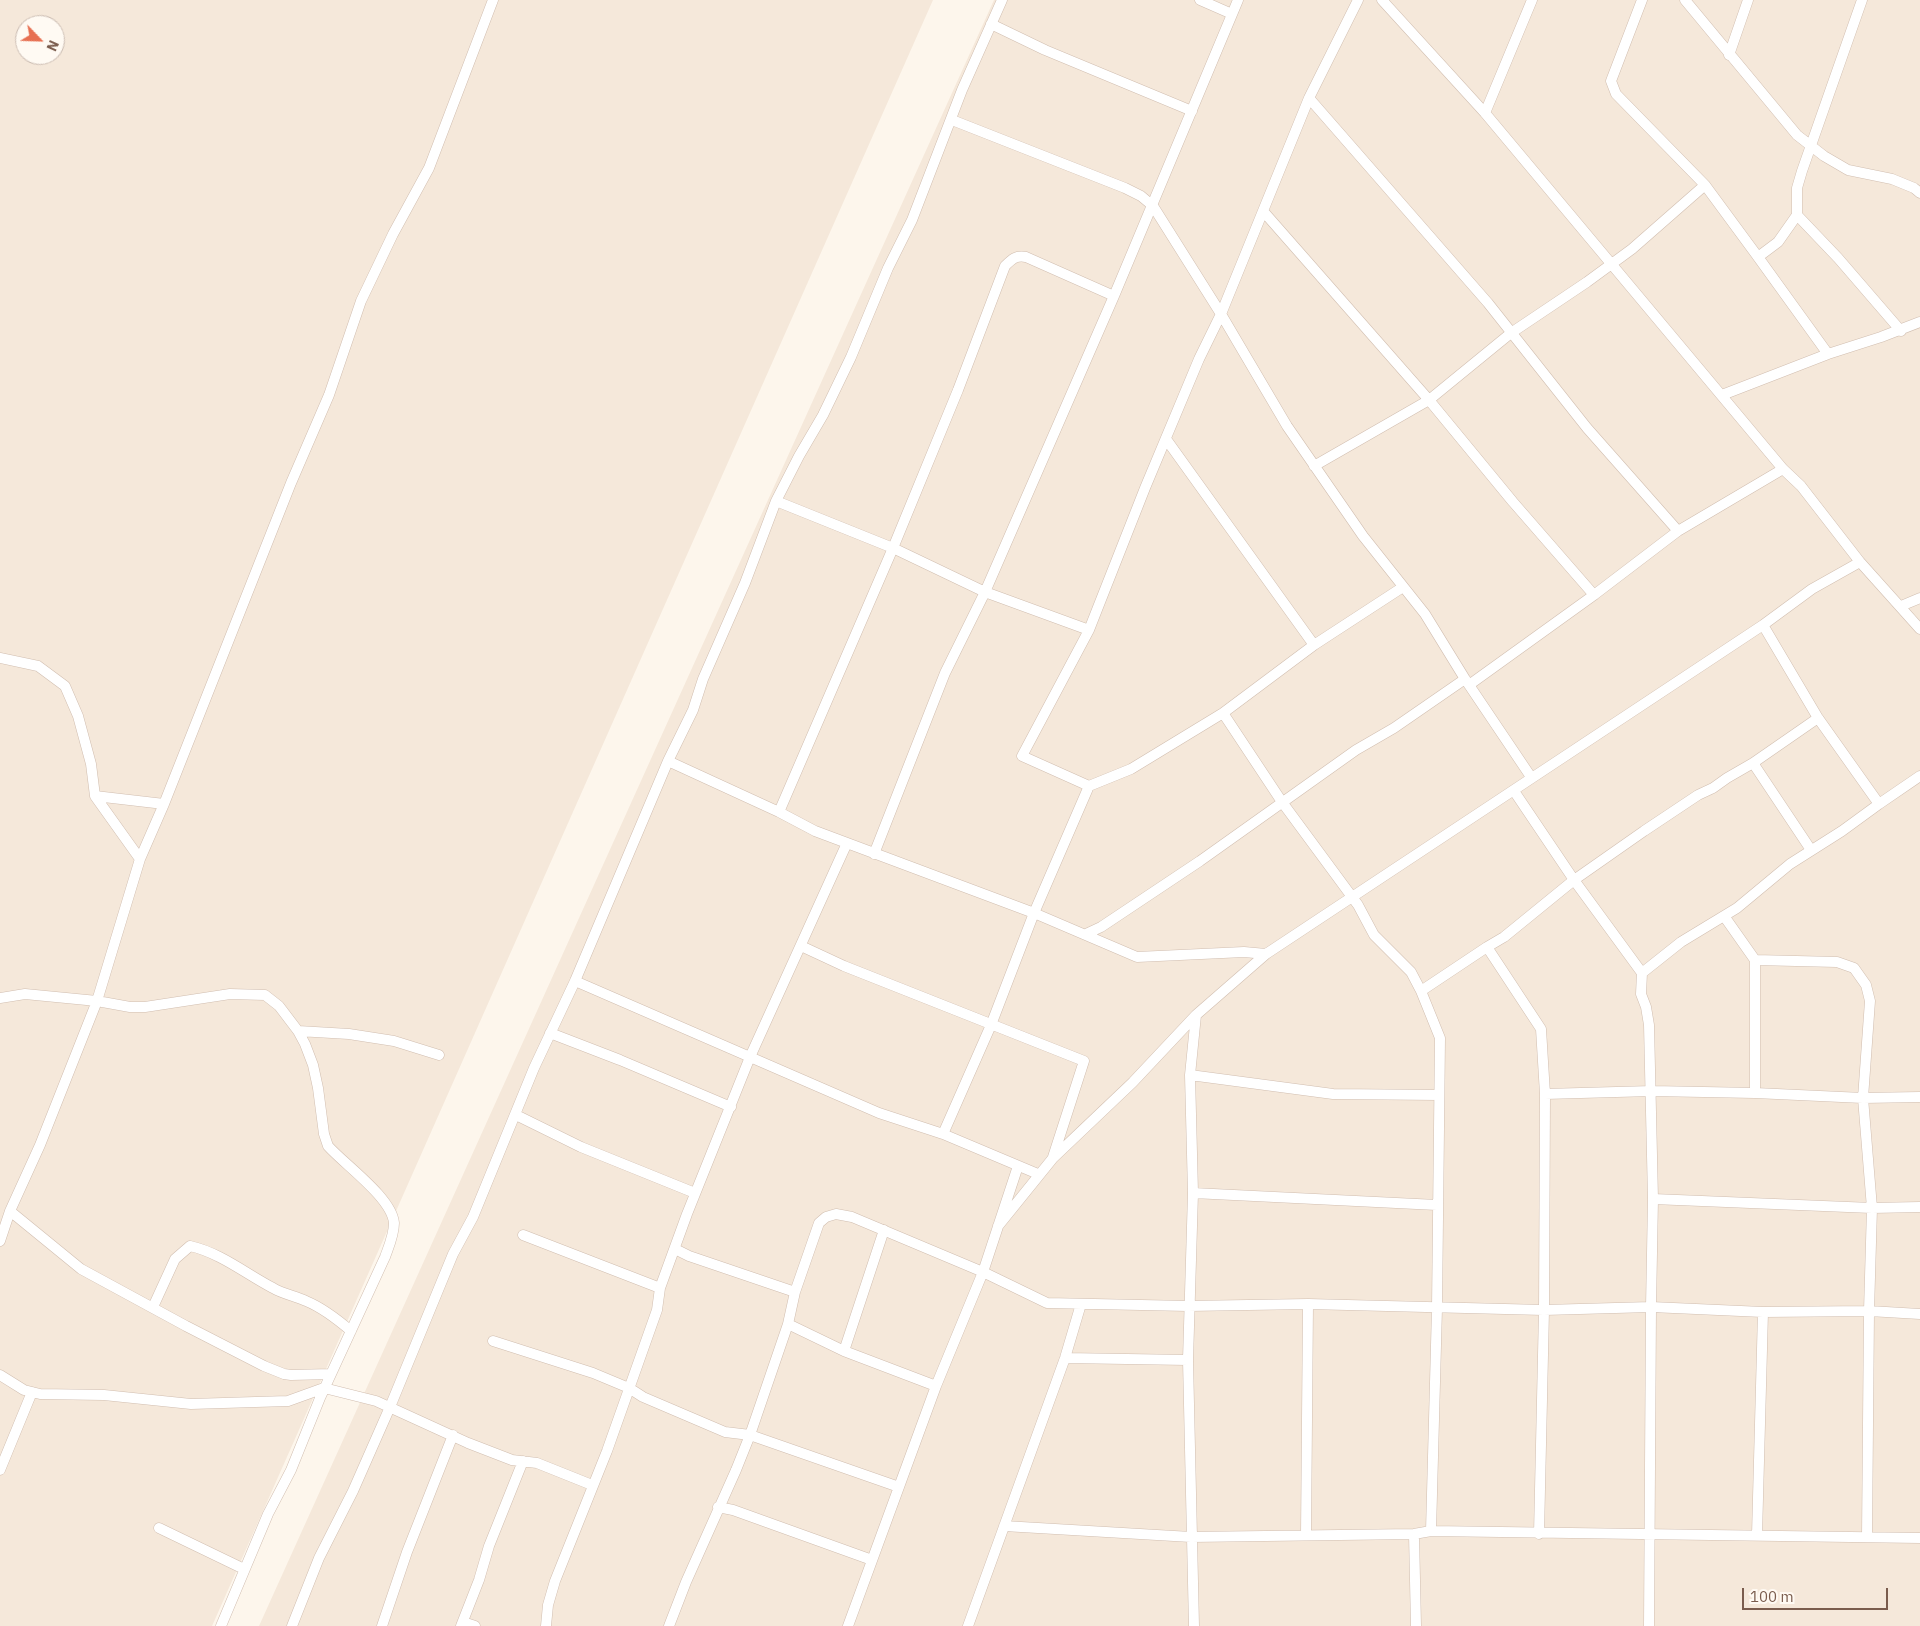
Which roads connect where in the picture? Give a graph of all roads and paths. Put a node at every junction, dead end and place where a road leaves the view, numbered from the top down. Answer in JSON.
{"nodes":[{"id":1,"x":494,"y":0,"type":"edge"},
{"id":2,"x":1002,"y":0,"type":"edge"},
{"id":3,"x":1200,"y":0,"type":"edge"},
{"id":4,"x":1238,"y":0,"type":"edge"},
{"id":5,"x":1358,"y":0,"type":"edge"},
{"id":6,"x":1382,"y":0,"type":"edge"},
{"id":7,"x":1642,"y":0,"type":"edge"},
{"id":8,"x":1684,"y":0,"type":"edge"},
{"id":9,"x":1748,"y":0,"type":"edge"},
{"id":10,"x":1862,"y":0,"type":"edge"},
{"id":11,"x":1531,"y":1,"type":"edge"},
{"id":12,"x":1232,"y":14,"type":"junction"},
{"id":13,"x":991,"y":24,"type":"junction"},
{"id":14,"x":1730,"y":55,"type":"junction"},
{"id":15,"x":1309,"y":98,"type":"junction"},
{"id":16,"x":1192,"y":111,"type":"junction"},
{"id":17,"x":1485,"y":114,"type":"junction"},
{"id":18,"x":952,"y":120,"type":"junction"},
{"id":19,"x":1811,"y":144,"type":"junction"},
{"id":20,"x":1705,"y":185,"type":"junction"},
{"id":21,"x":1920,"y":192,"type":"edge"},
{"id":22,"x":1153,"y":206,"type":"junction"},
{"id":23,"x":1263,"y":211,"type":"junction"},
{"id":24,"x":1797,"y":215,"type":"junction"},
{"id":25,"x":1758,"y":257,"type":"junction"},
{"id":26,"x":1611,"y":264,"type":"junction"},
{"id":27,"x":1114,"y":296,"type":"junction"},
{"id":28,"x":1221,"y":314,"type":"junction"},
{"id":29,"x":1920,"y":322,"type":"edge"},
{"id":30,"x":1901,"y":331,"type":"junction"},
{"id":31,"x":1511,"y":333,"type":"junction"},
{"id":32,"x":1828,"y":354,"type":"junction"},
{"id":33,"x":1722,"y":395,"type":"junction"},
{"id":34,"x":1429,"y":400,"type":"junction"},
{"id":35,"x":1166,"y":439,"type":"junction"},
{"id":36,"x":1314,"y":466,"type":"junction"},
{"id":37,"x":1782,"y":469,"type":"junction"},
{"id":38,"x":776,"y":501,"type":"junction"},
{"id":39,"x":1678,"y":531,"type":"junction"},
{"id":40,"x":893,"y":548,"type":"junction"},
{"id":41,"x":1860,"y":562,"type":"junction"},
{"id":42,"x":1403,"y":587,"type":"junction"},
{"id":43,"x":985,"y":592,"type":"junction"},
{"id":44,"x":1594,"y":595,"type":"junction"},
{"id":45,"x":1920,"y":598,"type":"edge"},
{"id":46,"x":1900,"y":606,"type":"junction"},
{"id":47,"x":1763,"y":625,"type":"junction"},
{"id":48,"x":1920,"y":629,"type":"edge"},
{"id":49,"x":1089,"y":630,"type":"junction"},
{"id":50,"x":1314,"y":645,"type":"junction"},
{"id":51,"x":0,"y":658,"type":"edge"},
{"id":52,"x":1467,"y":682,"type":"junction"},
{"id":53,"x":1223,"y":713,"type":"junction"},
{"id":54,"x":1818,"y":718,"type":"junction"},
{"id":55,"x":668,"y":761,"type":"junction"},
{"id":56,"x":1753,"y":763,"type":"junction"},
{"id":57,"x":1920,"y":776,"type":"edge"},
{"id":58,"x":1531,"y":778,"type":"junction"},
{"id":59,"x":1089,"y":786,"type":"junction"},
{"id":60,"x":1514,"y":790,"type":"junction"},
{"id":61,"x":95,"y":796,"type":"junction"},
{"id":62,"x":1282,"y":802,"type":"junction"},
{"id":63,"x":164,"y":804,"type":"junction"},
{"id":64,"x":1879,"y":804,"type":"junction"},
{"id":65,"x":779,"y":812,"type":"junction"},
{"id":66,"x":847,"y":843,"type":"junction"},
{"id":67,"x":1812,"y":850,"type":"junction"},
{"id":68,"x":874,"y":854,"type":"junction"},
{"id":69,"x":140,"y":859,"type":"junction"},
{"id":70,"x":1574,"y":880,"type":"junction"},
{"id":71,"x":1350,"y":897,"type":"junction"},
{"id":72,"x":1034,"y":913,"type":"junction"},
{"id":73,"x":1724,"y":916,"type":"junction"},
{"id":74,"x":1086,"y":934,"type":"junction"},
{"id":75,"x":801,"y":946,"type":"junction"},
{"id":76,"x":1487,"y":947,"type":"junction"},
{"id":77,"x":1266,"y":954,"type":"junction"},
{"id":78,"x":1755,"y":960,"type":"junction"},
{"id":79,"x":1642,"y":972,"type":"junction"},
{"id":80,"x":575,"y":981,"type":"junction"},
{"id":81,"x":1421,"y":991,"type":"junction"},
{"id":82,"x":0,"y":998,"type":"edge"},
{"id":83,"x":97,"y":1001,"type":"junction"},
{"id":84,"x":1196,"y":1015,"type":"junction"},
{"id":85,"x":991,"y":1025,"type":"junction"},
{"id":86,"x":298,"y":1031,"type":"junction"},
{"id":87,"x":550,"y":1033,"type":"junction"},
{"id":88,"x":439,"y":1054,"type":"dead end"},
{"id":89,"x":750,"y":1057,"type":"junction"},
{"id":90,"x":1190,"y":1076,"type":"junction"},
{"id":91,"x":1652,"y":1091,"type":"junction"},
{"id":92,"x":1755,"y":1093,"type":"junction"},
{"id":93,"x":1545,"y":1094,"type":"junction"},
{"id":94,"x":1439,"y":1095,"type":"junction"},
{"id":95,"x":1920,"y":1097,"type":"edge"},
{"id":96,"x":1863,"y":1098,"type":"junction"},
{"id":97,"x":731,"y":1107,"type":"junction"},
{"id":98,"x":516,"y":1115,"type":"junction"},
{"id":99,"x":942,"y":1134,"type":"junction"},
{"id":100,"x":1053,"y":1158,"type":"junction"},
{"id":101,"x":1018,"y":1166,"type":"junction"},
{"id":102,"x":1038,"y":1174,"type":"junction"},
{"id":103,"x":695,"y":1193,"type":"junction"},
{"id":104,"x":1193,"y":1193,"type":"junction"},
{"id":105,"x":1653,"y":1199,"type":"junction"},
{"id":106,"x":1437,"y":1205,"type":"junction"},
{"id":107,"x":1920,"y":1206,"type":"edge"},
{"id":108,"x":1872,"y":1208,"type":"junction"},
{"id":109,"x":10,"y":1211,"type":"junction"},
{"id":110,"x":998,"y":1226,"type":"junction"},
{"id":111,"x":884,"y":1230,"type":"junction"},
{"id":112,"x":523,"y":1235,"type":"dead end"},
{"id":113,"x":0,"y":1241,"type":"edge"},
{"id":114,"x":675,"y":1249,"type":"junction"},
{"id":115,"x":983,"y":1272,"type":"junction"},
{"id":116,"x":660,"y":1288,"type":"junction"},
{"id":117,"x":794,"y":1292,"type":"junction"},
{"id":118,"x":1082,"y":1304,"type":"junction"},
{"id":119,"x":1308,"y":1304,"type":"junction"},
{"id":120,"x":1188,"y":1306,"type":"junction"},
{"id":121,"x":153,"y":1307,"type":"junction"},
{"id":122,"x":1651,"y":1307,"type":"junction"},
{"id":123,"x":1437,"y":1308,"type":"junction"},
{"id":124,"x":1544,"y":1310,"type":"junction"},
{"id":125,"x":1869,"y":1311,"type":"junction"},
{"id":126,"x":1763,"y":1312,"type":"junction"},
{"id":127,"x":1920,"y":1314,"type":"edge"},
{"id":128,"x":788,"y":1324,"type":"junction"},
{"id":129,"x":351,"y":1331,"type":"junction"},
{"id":130,"x":492,"y":1341,"type":"dead end"},
{"id":131,"x":844,"y":1350,"type":"junction"},
{"id":132,"x":1065,"y":1358,"type":"junction"},
{"id":133,"x":1188,"y":1360,"type":"junction"},
{"id":134,"x":331,"y":1374,"type":"junction"},
{"id":135,"x":0,"y":1376,"type":"edge"},
{"id":136,"x":936,"y":1386,"type":"junction"},
{"id":137,"x":324,"y":1388,"type":"junction"},
{"id":138,"x":629,"y":1388,"type":"junction"},
{"id":139,"x":32,"y":1392,"type":"junction"},
{"id":140,"x":390,"y":1407,"type":"junction"},
{"id":141,"x":750,"y":1434,"type":"junction"},
{"id":142,"x":453,"y":1435,"type":"junction"},
{"id":143,"x":523,"y":1461,"type":"junction"},
{"id":144,"x":0,"y":1470,"type":"edge"},
{"id":145,"x":592,"y":1485,"type":"junction"},
{"id":146,"x":899,"y":1487,"type":"junction"},
{"id":147,"x":718,"y":1507,"type":"junction"},
{"id":148,"x":1004,"y":1526,"type":"junction"},
{"id":149,"x":159,"y":1528,"type":"dead end"},
{"id":150,"x":1431,"y":1531,"type":"junction"},
{"id":151,"x":1649,"y":1533,"type":"junction"},
{"id":152,"x":1414,"y":1534,"type":"junction"},
{"id":153,"x":1539,"y":1534,"type":"junction"},
{"id":154,"x":1306,"y":1535,"type":"junction"},
{"id":155,"x":1757,"y":1535,"type":"junction"},
{"id":156,"x":1192,"y":1537,"type":"junction"},
{"id":157,"x":1867,"y":1537,"type":"junction"},
{"id":158,"x":1920,"y":1538,"type":"edge"},
{"id":159,"x":872,"y":1560,"type":"junction"},
{"id":160,"x":244,"y":1569,"type":"junction"},
{"id":161,"x":462,"y":1624,"type":"edge"},
{"id":162,"x":221,"y":1626,"type":"edge"},
{"id":163,"x":292,"y":1626,"type":"edge"},
{"id":164,"x":382,"y":1626,"type":"edge"},
{"id":165,"x":475,"y":1626,"type":"edge"},
{"id":166,"x":546,"y":1626,"type":"edge"},
{"id":167,"x":669,"y":1626,"type":"edge"},
{"id":168,"x":848,"y":1626,"type":"edge"},
{"id":169,"x":968,"y":1626,"type":"edge"},
{"id":170,"x":1194,"y":1626,"type":"edge"},
{"id":171,"x":1416,"y":1626,"type":"edge"},
{"id":172,"x":1649,"y":1626,"type":"edge"}],
"edges":[{"from":1,"to":63,"type":"street"},
{"from":2,"to":13,"type":"street"},
{"from":3,"to":12,"type":"street"},
{"from":4,"to":12,"type":"street"},
{"from":5,"to":15,"type":"street"},
{"from":6,"to":17,"type":"street"},
{"from":7,"to":20,"type":"street"},
{"from":8,"to":14,"type":"street"},
{"from":9,"to":14,"type":"street"},
{"from":10,"to":19,"type":"street"},
{"from":11,"to":17,"type":"street"},
{"from":12,"to":16,"type":"street"},
{"from":13,"to":16,"type":"street"},
{"from":13,"to":18,"type":"street"},
{"from":14,"to":19,"type":"street"},
{"from":15,"to":23,"type":"street"},
{"from":15,"to":31,"type":"street"},
{"from":16,"to":22,"type":"street"},
{"from":17,"to":26,"type":"street"},
{"from":18,"to":22,"type":"street"},
{"from":18,"to":38,"type":"street"},
{"from":19,"to":21,"type":"street"},
{"from":19,"to":24,"type":"street"},
{"from":20,"to":25,"type":"street"},
{"from":20,"to":26,"type":"street"},
{"from":22,"to":27,"type":"street"},
{"from":22,"to":28,"type":"street"},
{"from":23,"to":28,"type":"street"},
{"from":23,"to":34,"type":"street"},
{"from":24,"to":25,"type":"street"},
{"from":24,"to":30,"type":"street"},
{"from":25,"to":32,"type":"street"},
{"from":26,"to":31,"type":"street"},
{"from":26,"to":33,"type":"street"},
{"from":27,"to":40,"type":"street"},
{"from":27,"to":43,"type":"street"},
{"from":28,"to":35,"type":"street"},
{"from":28,"to":36,"type":"street"},
{"from":29,"to":30,"type":"street"},
{"from":30,"to":32,"type":"street"},
{"from":31,"to":34,"type":"street"},
{"from":31,"to":39,"type":"street"},
{"from":32,"to":33,"type":"street"},
{"from":33,"to":37,"type":"street"},
{"from":34,"to":36,"type":"street"},
{"from":34,"to":44,"type":"street"},
{"from":35,"to":49,"type":"street"},
{"from":35,"to":50,"type":"street"},
{"from":36,"to":42,"type":"street"},
{"from":37,"to":39,"type":"street"},
{"from":37,"to":41,"type":"street"},
{"from":38,"to":40,"type":"street"},
{"from":38,"to":55,"type":"street"},
{"from":39,"to":44,"type":"street"},
{"from":40,"to":43,"type":"street"},
{"from":40,"to":65,"type":"street"},
{"from":41,"to":46,"type":"street"},
{"from":41,"to":47,"type":"street"},
{"from":42,"to":50,"type":"street"},
{"from":42,"to":52,"type":"street"},
{"from":43,"to":49,"type":"street"},
{"from":43,"to":68,"type":"street"},
{"from":44,"to":52,"type":"street"},
{"from":45,"to":46,"type":"street"},
{"from":46,"to":48,"type":"street"},
{"from":47,"to":54,"type":"street"},
{"from":47,"to":58,"type":"street"},
{"from":49,"to":59,"type":"street"},
{"from":50,"to":53,"type":"street"},
{"from":51,"to":61,"type":"street"},
{"from":52,"to":58,"type":"street"},
{"from":52,"to":62,"type":"street"},
{"from":53,"to":59,"type":"street"},
{"from":53,"to":62,"type":"street"},
{"from":54,"to":56,"type":"street"},
{"from":54,"to":64,"type":"street"},
{"from":55,"to":65,"type":"street"},
{"from":55,"to":80,"type":"street"},
{"from":56,"to":67,"type":"street"},
{"from":56,"to":70,"type":"street"},
{"from":57,"to":64,"type":"street"},
{"from":58,"to":60,"type":"street"},
{"from":59,"to":72,"type":"street"},
{"from":60,"to":70,"type":"street"},
{"from":60,"to":71,"type":"street"},
{"from":61,"to":63,"type":"street"},
{"from":61,"to":69,"type":"street"},
{"from":62,"to":71,"type":"street"},
{"from":62,"to":74,"type":"street"},
{"from":63,"to":69,"type":"street"},
{"from":64,"to":67,"type":"street"},
{"from":65,"to":66,"type":"street"},
{"from":66,"to":68,"type":"street"},
{"from":66,"to":75,"type":"street"},
{"from":67,"to":73,"type":"street"},
{"from":68,"to":72,"type":"street"},
{"from":69,"to":83,"type":"street"},
{"from":70,"to":76,"type":"street"},
{"from":70,"to":79,"type":"street"},
{"from":71,"to":77,"type":"street"},
{"from":71,"to":81,"type":"street"},
{"from":72,"to":74,"type":"street"},
{"from":72,"to":85,"type":"street"},
{"from":73,"to":78,"type":"street"},
{"from":73,"to":79,"type":"street"},
{"from":74,"to":77,"type":"street"},
{"from":75,"to":85,"type":"street"},
{"from":75,"to":89,"type":"street"},
{"from":76,"to":81,"type":"street"},
{"from":76,"to":93,"type":"street"},
{"from":77,"to":84,"type":"street"},
{"from":78,"to":92,"type":"street"},
{"from":78,"to":96,"type":"street"},
{"from":79,"to":91,"type":"street"},
{"from":80,"to":87,"type":"street"},
{"from":80,"to":89,"type":"street"},
{"from":81,"to":94,"type":"street"},
{"from":82,"to":83,"type":"street"},
{"from":83,"to":86,"type":"street"},
{"from":83,"to":109,"type":"street"},
{"from":84,"to":90,"type":"street"},
{"from":84,"to":100,"type":"street"},
{"from":85,"to":99,"type":"street"},
{"from":85,"to":100,"type":"street"},
{"from":86,"to":88,"type":"street"},
{"from":86,"to":129,"type":"street"},
{"from":87,"to":97,"type":"street"},
{"from":87,"to":98,"type":"street"},
{"from":89,"to":97,"type":"street"},
{"from":89,"to":99,"type":"street"},
{"from":90,"to":94,"type":"street"},
{"from":90,"to":104,"type":"street"},
{"from":91,"to":92,"type":"street"},
{"from":91,"to":93,"type":"street"},
{"from":91,"to":105,"type":"street"},
{"from":92,"to":96,"type":"street"},
{"from":93,"to":124,"type":"street"},
{"from":94,"to":106,"type":"street"},
{"from":95,"to":96,"type":"street"},
{"from":96,"to":108,"type":"street"},
{"from":97,"to":103,"type":"street"},
{"from":98,"to":103,"type":"street"},
{"from":98,"to":140,"type":"street"},
{"from":99,"to":101,"type":"street"},
{"from":100,"to":102,"type":"street"},
{"from":101,"to":102,"type":"street"},
{"from":101,"to":110,"type":"street"},
{"from":102,"to":110,"type":"street"},
{"from":103,"to":114,"type":"street"},
{"from":104,"to":106,"type":"street"},
{"from":104,"to":120,"type":"street"},
{"from":105,"to":108,"type":"street"},
{"from":105,"to":122,"type":"street"},
{"from":106,"to":123,"type":"street"},
{"from":107,"to":108,"type":"street"},
{"from":108,"to":125,"type":"street"},
{"from":109,"to":113,"type":"street"},
{"from":109,"to":121,"type":"street"},
{"from":110,"to":115,"type":"street"},
{"from":111,"to":115,"type":"street"},
{"from":111,"to":117,"type":"street"},
{"from":111,"to":131,"type":"street"},
{"from":112,"to":116,"type":"street"},
{"from":114,"to":116,"type":"street"},
{"from":114,"to":117,"type":"street"},
{"from":115,"to":118,"type":"street"},
{"from":115,"to":136,"type":"street"},
{"from":116,"to":138,"type":"street"},
{"from":117,"to":128,"type":"street"},
{"from":118,"to":120,"type":"street"},
{"from":118,"to":132,"type":"street"},
{"from":119,"to":120,"type":"street"},
{"from":119,"to":123,"type":"street"},
{"from":119,"to":154,"type":"street"},
{"from":120,"to":133,"type":"street"},
{"from":121,"to":129,"type":"street"},
{"from":121,"to":134,"type":"street"},
{"from":122,"to":124,"type":"street"},
{"from":122,"to":126,"type":"street"},
{"from":122,"to":151,"type":"street"},
{"from":123,"to":124,"type":"street"},
{"from":123,"to":150,"type":"street"},
{"from":124,"to":153,"type":"street"},
{"from":125,"to":126,"type":"street"},
{"from":125,"to":127,"type":"street"},
{"from":125,"to":157,"type":"street"},
{"from":126,"to":155,"type":"street"},
{"from":128,"to":131,"type":"street"},
{"from":128,"to":141,"type":"street"},
{"from":129,"to":134,"type":"street"},
{"from":130,"to":138,"type":"street"},
{"from":131,"to":136,"type":"street"},
{"from":132,"to":133,"type":"street"},
{"from":132,"to":148,"type":"street"},
{"from":133,"to":156,"type":"street"},
{"from":134,"to":137,"type":"street"},
{"from":135,"to":139,"type":"street"},
{"from":136,"to":146,"type":"street"},
{"from":137,"to":139,"type":"street"},
{"from":137,"to":140,"type":"street"},
{"from":137,"to":160,"type":"street"},
{"from":138,"to":141,"type":"street"},
{"from":138,"to":145,"type":"street"},
{"from":139,"to":144,"type":"street"},
{"from":140,"to":142,"type":"street"},
{"from":140,"to":163,"type":"street"},
{"from":141,"to":146,"type":"street"},
{"from":141,"to":147,"type":"street"},
{"from":142,"to":143,"type":"street"},
{"from":142,"to":164,"type":"street"},
{"from":143,"to":145,"type":"street"},
{"from":143,"to":161,"type":"street"},
{"from":145,"to":166,"type":"street"},
{"from":146,"to":159,"type":"street"},
{"from":147,"to":159,"type":"street"},
{"from":147,"to":167,"type":"street"},
{"from":148,"to":156,"type":"street"},
{"from":148,"to":169,"type":"street"},
{"from":149,"to":160,"type":"street"},
{"from":150,"to":152,"type":"street"},
{"from":150,"to":153,"type":"street"},
{"from":151,"to":153,"type":"street"},
{"from":151,"to":155,"type":"street"},
{"from":151,"to":172,"type":"street"},
{"from":152,"to":154,"type":"street"},
{"from":152,"to":171,"type":"street"},
{"from":154,"to":156,"type":"street"},
{"from":155,"to":157,"type":"street"},
{"from":156,"to":170,"type":"street"},
{"from":157,"to":158,"type":"street"},
{"from":159,"to":168,"type":"street"},
{"from":160,"to":162,"type":"street"},
{"from":161,"to":165,"type":"street"}]}
